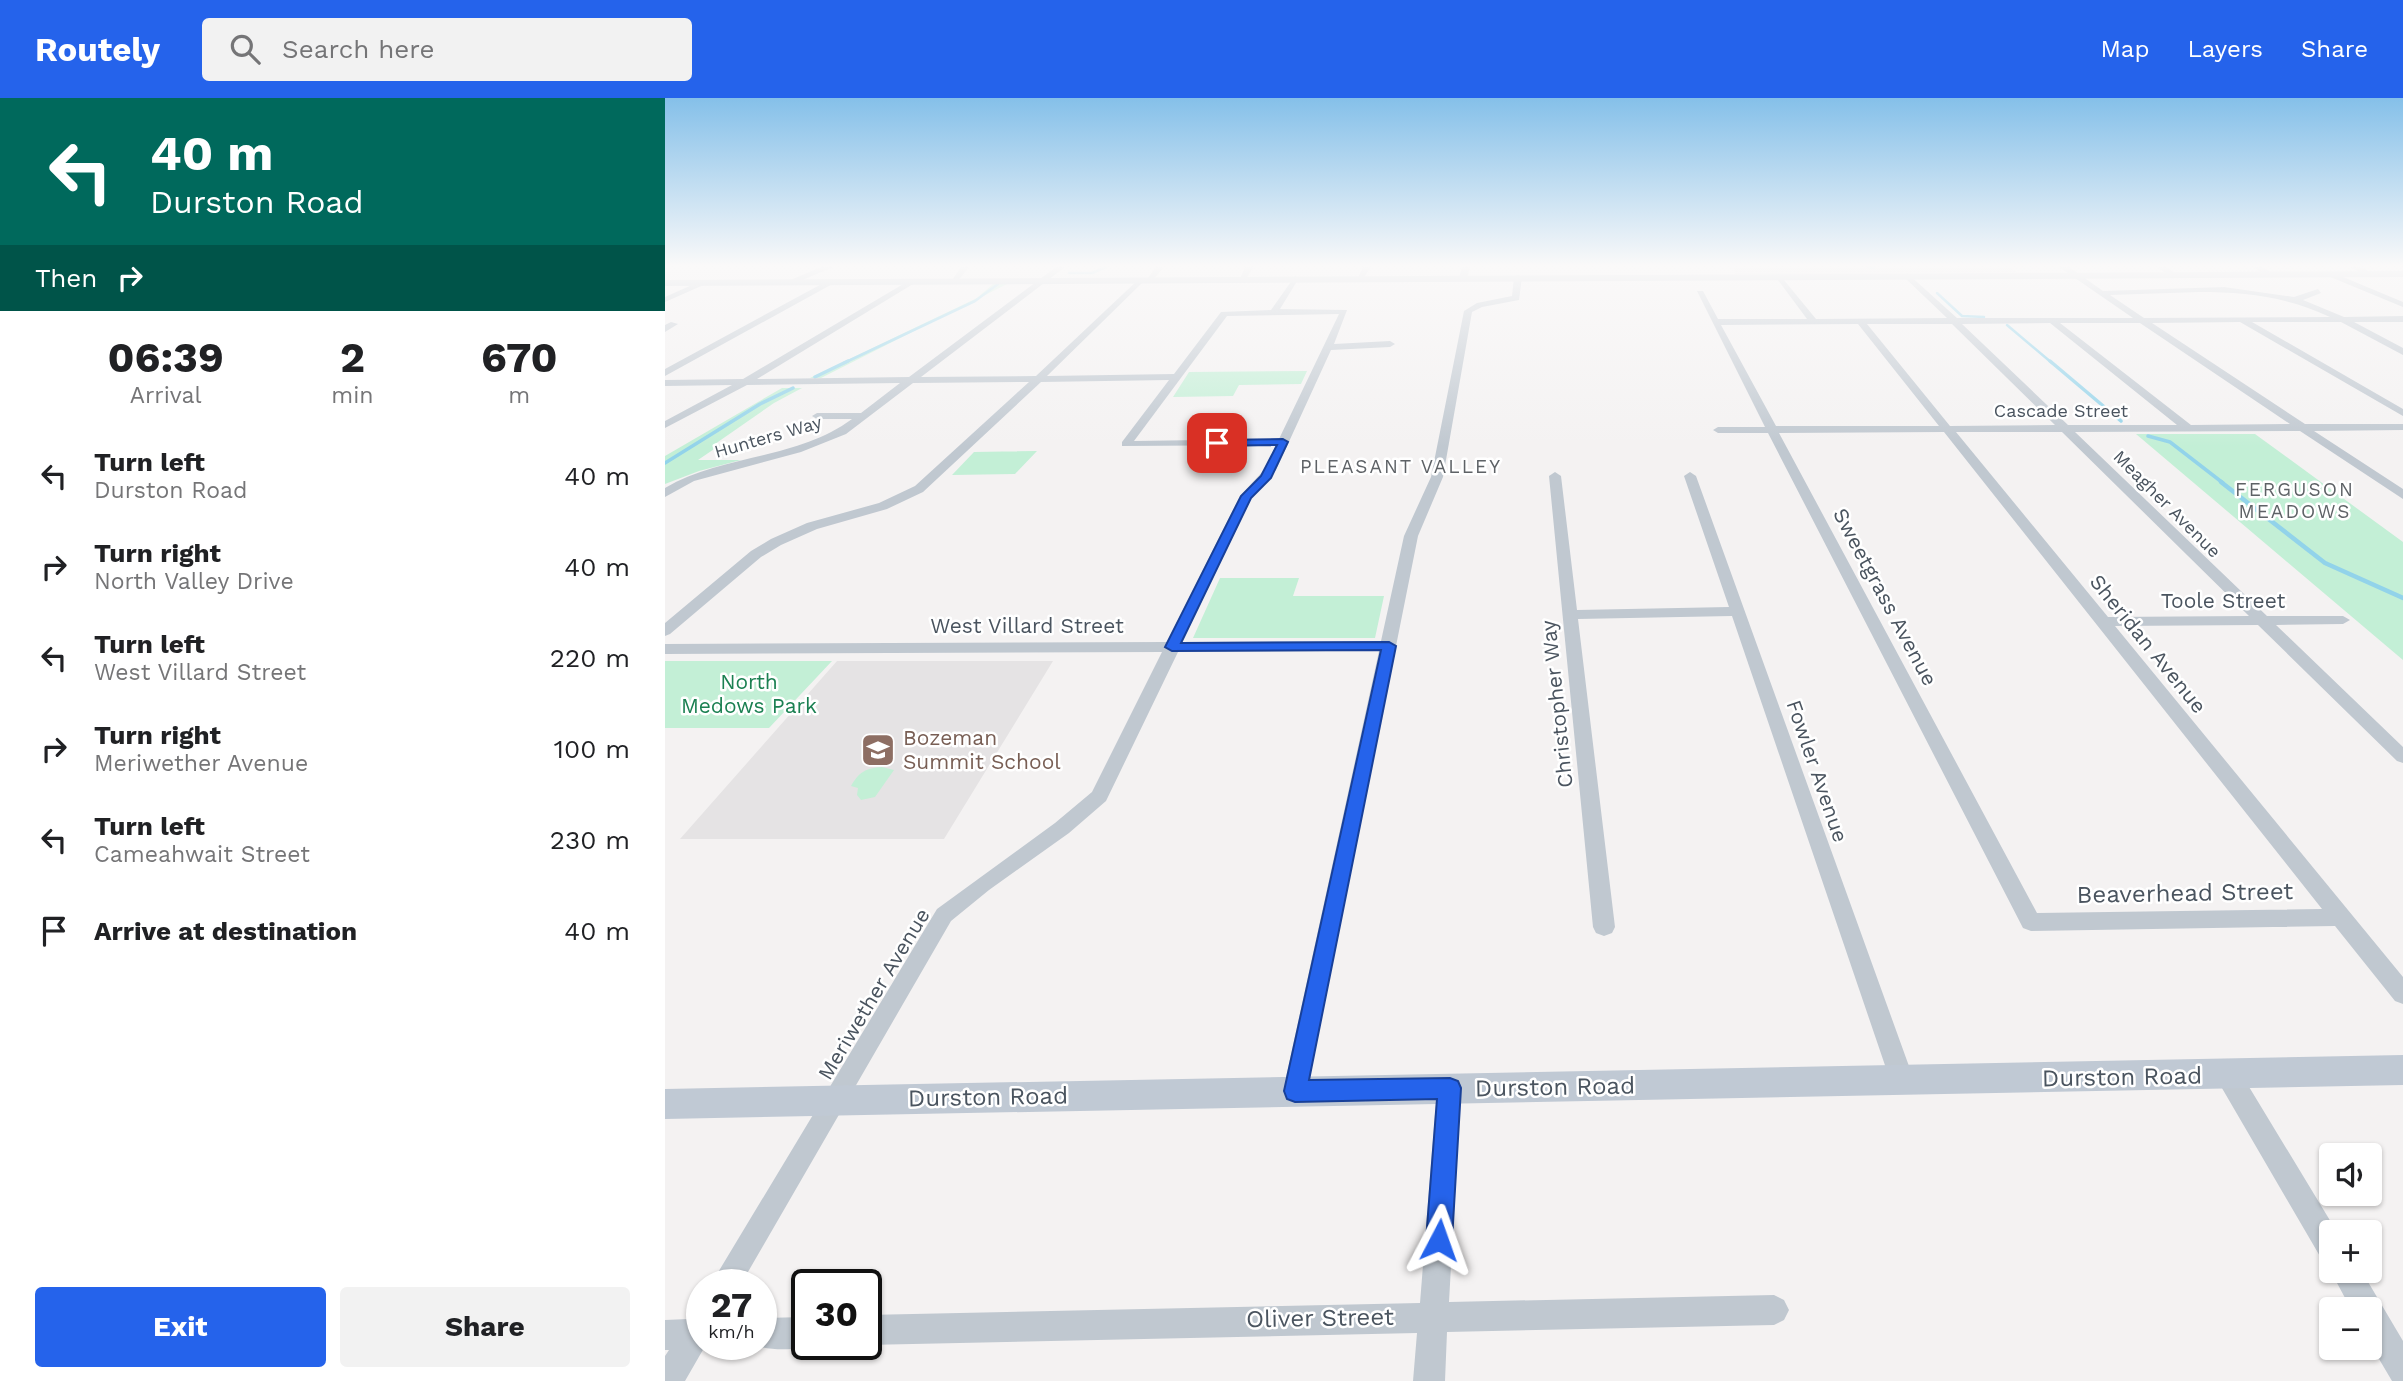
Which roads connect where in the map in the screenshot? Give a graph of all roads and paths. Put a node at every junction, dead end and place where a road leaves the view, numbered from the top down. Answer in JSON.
{"nodes":[{"id":1,"x":750,"y":327,"type":"edge"},
{"id":2,"x":837,"y":327,"type":"edge"},
{"id":3,"x":984,"y":327,"type":"edge"},
{"id":4,"x":1094,"y":327,"type":"edge"},
{"id":5,"x":1214,"y":327,"type":"edge"},
{"id":6,"x":1337,"y":327,"type":"edge"},
{"id":7,"x":1465,"y":327,"type":"edge"},
{"id":8,"x":1718,"y":327,"type":"edge"},
{"id":9,"x":1865,"y":327,"type":"edge"},
{"id":10,"x":1961,"y":327,"type":"edge"},
{"id":11,"x":2060,"y":327,"type":"edge"},
{"id":12,"x":2151,"y":327,"type":"edge"},
{"id":13,"x":2254,"y":327,"type":"edge"},
{"id":14,"x":2354,"y":327,"type":"edge"},
{"id":15,"x":1390,"y":344,"type":"dead end"},
{"id":16,"x":1328,"y":347,"type":"junction"},
{"id":17,"x":2403,"y":352,"type":"edge"},
{"id":18,"x":665,"y":373,"type":"edge"},
{"id":19,"x":1174,"y":377,"type":"junction"},
{"id":20,"x":1037,"y":380,"type":"junction"},
{"id":21,"x":912,"y":381,"type":"junction"},
{"id":22,"x":665,"y":383,"type":"edge"},
{"id":23,"x":745,"y":383,"type":"junction"},
{"id":24,"x":2403,"y":413,"type":"edge"},
{"id":25,"x":817,"y":416,"type":"dead end"},
{"id":26,"x":864,"y":416,"type":"junction"},
{"id":27,"x":665,"y":425,"type":"edge"},
{"id":28,"x":2403,"y":427,"type":"edge"},
{"id":29,"x":1946,"y":428,"type":"junction"},
{"id":30,"x":2188,"y":428,"type":"junction"},
{"id":31,"x":2302,"y":428,"type":"junction"},
{"id":32,"x":1772,"y":429,"type":"junction"},
{"id":33,"x":2066,"y":429,"type":"junction"},
{"id":34,"x":1718,"y":430,"type":"dead end"},
{"id":35,"x":1283,"y":442,"type":"junction"},
{"id":36,"x":1555,"y":476,"type":"dead end"},
{"id":37,"x":1690,"y":476,"type":"dead end"},
{"id":38,"x":665,"y":493,"type":"edge"},
{"id":39,"x":2403,"y":495,"type":"edge"},
{"id":40,"x":802,"y":512,"type":"dead end"},
{"id":41,"x":812,"y":526,"type":"junction"},
{"id":42,"x":1737,"y":611,"type":"junction"},
{"id":43,"x":1570,"y":615,"type":"junction"},
{"id":44,"x":2343,"y":621,"type":"dead end"},
{"id":45,"x":2103,"y":622,"type":"junction"},
{"id":46,"x":2262,"y":622,"type":"junction"},
{"id":47,"x":665,"y":631,"type":"edge"},
{"id":48,"x":1389,"y":646,"type":"junction"},
{"id":49,"x":1172,"y":647,"type":"junction"},
{"id":50,"x":665,"y":649,"type":"edge"},
{"id":51,"x":2403,"y":757,"type":"edge"},
{"id":52,"x":2341,"y":917,"type":"junction"},
{"id":53,"x":2031,"y":922,"type":"joint"},
{"id":54,"x":1604,"y":927,"type":"dead end"},
{"id":55,"x":2403,"y":993,"type":"edge"},
{"id":56,"x":2403,"y":1070,"type":"edge"},
{"id":57,"x":2228,"y":1075,"type":"junction"},
{"id":58,"x":1902,"y":1080,"type":"junction"},
{"id":59,"x":1450,"y":1088,"type":"junction"},
{"id":60,"x":1295,"y":1091,"type":"junction"},
{"id":61,"x":834,"y":1101,"type":"junction"},
{"id":62,"x":665,"y":1104,"type":"edge"},
{"id":63,"x":2319,"y":1228,"type":"edge"},
{"id":64,"x":734,"y":1269,"type":"edge"},
{"id":65,"x":1774,"y":1310,"type":"dead end"},
{"id":66,"x":1434,"y":1316,"type":"junction"},
{"id":67,"x":882,"y":1330,"type":"edge"},
{"id":68,"x":686,"y":1333,"type":"edge"},
{"id":69,"x":665,"y":1335,"type":"edge"},
{"id":70,"x":2382,"y":1335,"type":"edge"},
{"id":71,"x":686,"y":1352,"type":"edge"},
{"id":72,"x":2403,"y":1370,"type":"edge"},
{"id":73,"x":667,"y":1381,"type":"edge"},
{"id":74,"x":1429,"y":1381,"type":"edge"}],
"edges":[{"from":1,"to":18,"type":"street"},
{"from":2,"to":23,"type":"street"},
{"from":3,"to":21,"type":"street","name":"Hunters Way"},
{"from":4,"to":20,"type":"street"},
{"from":5,"to":19,"type":"street"},
{"from":6,"to":16,"type":"street","name":"Meriwether Avenue"},
{"from":7,"to":48,"type":"street"},
{"from":8,"to":32,"type":"street","name":"Sweetgrass Avenue"},
{"from":9,"to":29,"type":"street","name":"Sheridan Avenue"},
{"from":10,"to":33,"type":"street","name":"Meagher Avenue"},
{"from":11,"to":30,"type":"street"},
{"from":12,"to":31,"type":"street"},
{"from":13,"to":24,"type":"street"},
{"from":14,"to":17,"type":"street"},
{"from":15,"to":16,"type":"street"},
{"from":16,"to":35,"type":"street","name":"Meriwether Avenue"},
{"from":19,"to":20,"type":"street"},
{"from":19,"to":35,"type":"street"},
{"from":20,"to":21,"type":"street"},
{"from":20,"to":41,"type":"street"},
{"from":21,"to":23,"type":"street"},
{"from":21,"to":26,"type":"street","name":"Hunters Way"},
{"from":22,"to":23,"type":"street"},
{"from":23,"to":27,"type":"street"},
{"from":25,"to":26,"type":"street"},
{"from":26,"to":38,"type":"street","name":"Hunters Way"},
{"from":28,"to":31,"type":"street","name":"Cascade Street"},
{"from":29,"to":32,"type":"street","name":"Cascade Street"},
{"from":29,"to":33,"type":"street","name":"Cascade Street"},
{"from":29,"to":45,"type":"street","name":"Sheridan Avenue"},
{"from":30,"to":31,"type":"street","name":"Cascade Street"},
{"from":30,"to":33,"type":"street","name":"Cascade Street"},
{"from":31,"to":39,"type":"street"},
{"from":32,"to":34,"type":"street","name":"Cascade Street"},
{"from":32,"to":53,"type":"street","name":"Sweetgrass Avenue"},
{"from":33,"to":46,"type":"street","name":"Meagher Avenue"},
{"from":35,"to":49,"type":"street","name":"Meriwether Avenue"},
{"from":36,"to":43,"type":"street","name":"Christopher Way"},
{"from":37,"to":42,"type":"street","name":"Fowler Avenue"},
{"from":40,"to":41,"type":"street"},
{"from":41,"to":47,"type":"street"},
{"from":42,"to":43,"type":"street"},
{"from":42,"to":58,"type":"street","name":"Fowler Avenue"},
{"from":43,"to":54,"type":"street","name":"Christopher Way"},
{"from":44,"to":46,"type":"street","name":"Toole Street"},
{"from":45,"to":46,"type":"street","name":"Toole Street"},
{"from":45,"to":52,"type":"street","name":"Sheridan Avenue"},
{"from":46,"to":51,"type":"street","name":"Meagher Avenue"},
{"from":48,"to":49,"type":"street","name":"West Villard Street"},
{"from":48,"to":60,"type":"street"},
{"from":49,"to":50,"type":"street","name":"West Villard Street"},
{"from":49,"to":61,"type":"street","name":"Meriwether Avenue"},
{"from":52,"to":53,"type":"street","name":"Beaverhead Street"},
{"from":52,"to":55,"type":"street","name":"Sheridan Avenue"},
{"from":56,"to":57,"type":"main road","name":"Durston Road"},
{"from":57,"to":58,"type":"main road","name":"Durston Road"},
{"from":57,"to":63,"type":"street"},
{"from":58,"to":59,"type":"main road","name":"Durston Road"},
{"from":59,"to":60,"type":"main road","name":"Durston Road"},
{"from":59,"to":66,"type":"street"},
{"from":60,"to":61,"type":"main road","name":"Durston Road"},
{"from":61,"to":62,"type":"main road","name":"Durston Road"},
{"from":61,"to":64,"type":"street","name":"Meriwether Avenue"},
{"from":65,"to":66,"type":"street","name":"Oliver Street"},
{"from":66,"to":67,"type":"street","name":"Oliver Street"},
{"from":66,"to":74,"type":"street"},
{"from":68,"to":69,"type":"street"},
{"from":70,"to":72,"type":"street"},
{"from":71,"to":73,"type":"street"}]}
